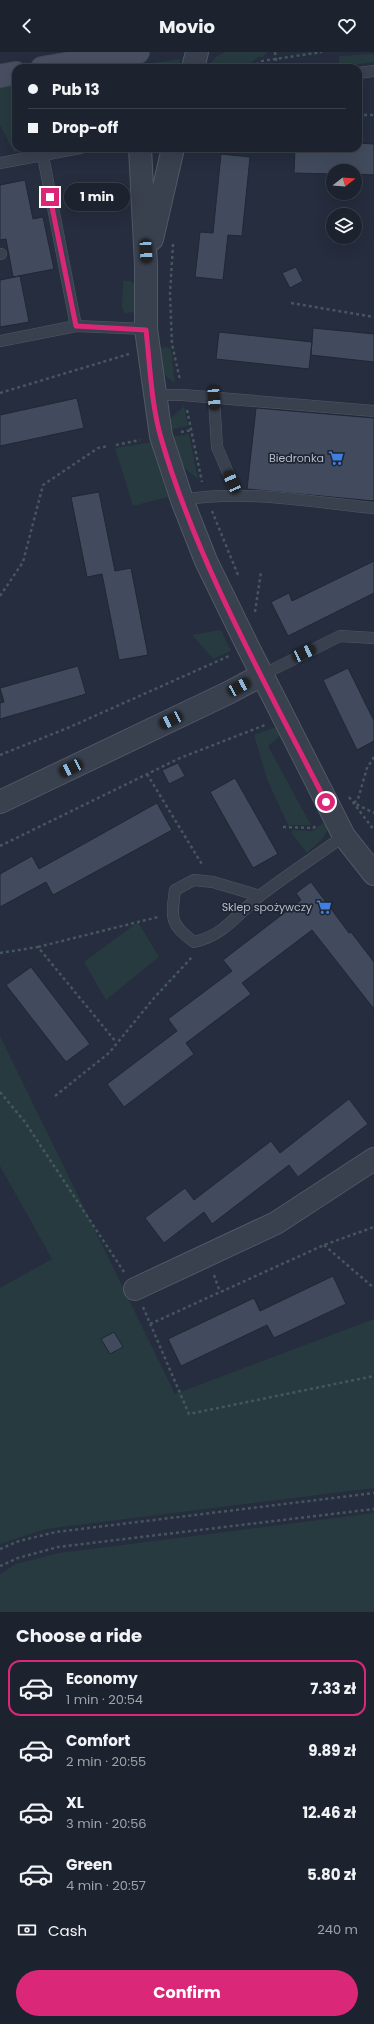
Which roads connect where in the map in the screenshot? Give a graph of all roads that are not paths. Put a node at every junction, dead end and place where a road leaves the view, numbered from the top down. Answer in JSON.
{"nodes":[{"id":1,"x":138,"y":52,"type":"edge"},
{"id":2,"x":197,"y":52,"type":"edge"},
{"id":3,"x":114,"y":59,"type":"edge"},
{"id":4,"x":74,"y":64,"type":"edge"},
{"id":5,"x":194,"y":64,"type":"edge"},
{"id":6,"x":374,"y":71,"type":"edge"},
{"id":7,"x":362,"y":72,"type":"edge"},
{"id":8,"x":12,"y":74,"type":"edge"},
{"id":9,"x":0,"y":76,"type":"edge"},
{"id":10,"x":62,"y":152,"type":"edge"},
{"id":11,"x":140,"y":152,"type":"edge"},
{"id":12,"x":172,"y":152,"type":"edge"},
{"id":13,"x":43,"y":156,"type":"junction"},
{"id":14,"x":0,"y":163,"type":"edge"},
{"id":15,"x":146,"y":265,"type":"junction"},
{"id":16,"x":76,"y":326,"type":"junction"},
{"id":17,"x":147,"y":339,"type":"junction"},
{"id":18,"x":0,"y":341,"type":"edge"},
{"id":19,"x":154,"y":395,"type":"junction"},
{"id":20,"x":214,"y":398,"type":"junction"},
{"id":21,"x":374,"y":412,"type":"edge"},
{"id":22,"x":237,"y":494,"type":"junction"},
{"id":23,"x":182,"y":500,"type":"junction"},
{"id":24,"x":374,"y":508,"type":"edge"},
{"id":25,"x":374,"y":638,"type":"edge"},
{"id":26,"x":262,"y":674,"type":"junction"},
{"id":27,"x":0,"y":802,"type":"edge"},
{"id":28,"x":344,"y":836,"type":"junction"},
{"id":29,"x":374,"y":874,"type":"edge"},
{"id":30,"x":260,"y":896,"type":"junction"},
{"id":31,"x":374,"y":1159,"type":"edge"},
{"id":32,"x":136,"y":1289,"type":"road end"}],
"edges":[{"from":1,"to":3,"type":"street"},
{"from":2,"to":5,"type":"street"},
{"from":3,"to":4,"type":"street"},
{"from":6,"to":7,"type":"lane"},
{"from":8,"to":9,"type":"street"},
{"from":10,"to":13,"type":"lane"},
{"from":11,"to":15,"type":"street"},
{"from":12,"to":15,"type":"street"},
{"from":13,"to":14,"type":"lane"},
{"from":13,"to":16,"type":"lane"},
{"from":15,"to":17,"type":"street"},
{"from":16,"to":17,"type":"lane"},
{"from":16,"to":18,"type":"lane"},
{"from":17,"to":19,"type":"street"},
{"from":19,"to":20,"type":"lane"},
{"from":19,"to":23,"type":"street"},
{"from":20,"to":21,"type":"lane"},
{"from":20,"to":22,"type":"lane"},
{"from":22,"to":23,"type":"lane"},
{"from":22,"to":24,"type":"lane"},
{"from":23,"to":26,"type":"street"},
{"from":25,"to":26,"type":"lane"},
{"from":26,"to":27,"type":"street"},
{"from":26,"to":28,"type":"street"},
{"from":28,"to":29,"type":"street"},
{"from":28,"to":30,"type":"lane"},
{"from":30,"to":30,"type":"lane"},
{"from":31,"to":32,"type":"street"}]}
